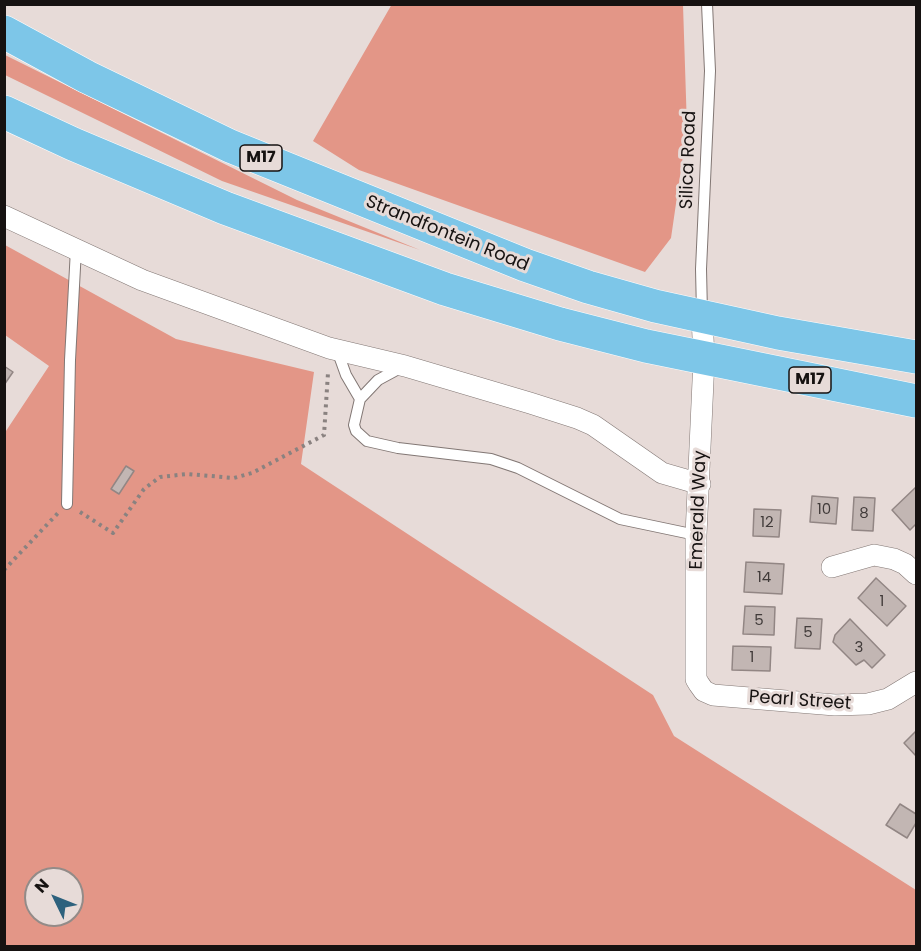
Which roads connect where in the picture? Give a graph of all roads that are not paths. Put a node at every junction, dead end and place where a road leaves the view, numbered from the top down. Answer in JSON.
{"nodes":[{"id":1,"x":707,"y":4,"type":"edge"},
{"id":2,"x":4,"y":32,"type":"edge"},
{"id":3,"x":4,"y":112,"type":"edge"},
{"id":4,"x":4,"y":216,"type":"edge"},
{"id":5,"x":76,"y":248,"type":"junction"},
{"id":6,"x":702,"y":316,"type":"junction"},
{"id":7,"x":333,"y":349,"type":"junction"},
{"id":8,"x":916,"y":357,"type":"edge"},
{"id":9,"x":704,"y":359,"type":"junction"},
{"id":10,"x":405,"y":366,"type":"junction"},
{"id":11,"x":360,"y":399,"type":"junction"},
{"id":12,"x":916,"y":401,"type":"edge"},
{"id":13,"x":699,"y":484,"type":"junction"},
{"id":14,"x":67,"y":504,"type":"road end"},
{"id":15,"x":696,"y":535,"type":"junction"},
{"id":16,"x":832,"y":567,"type":"dead end"},
{"id":17,"x":916,"y":574,"type":"edge"},
{"id":18,"x":916,"y":682,"type":"edge"},
{"id":19,"x":714,"y":694,"type":"joint"}],
"edges":[{"from":1,"to":6,"type":"lane","name":"Silica Road"},
{"from":2,"to":6,"type":"main road","name":"Strandfontein Road","number":"M17"},
{"from":3,"to":9,"type":"main road","number":"M17"},
{"from":4,"to":5,"type":"street"},
{"from":5,"to":7,"type":"street"},
{"from":5,"to":14,"type":"lane"},
{"from":6,"to":8,"type":"main road","name":"Strandfontein Road","number":"M17"},
{"from":6,"to":9,"type":"street","name":"Emerald Way"},
{"from":7,"to":10,"type":"street"},
{"from":7,"to":11,"type":"lane"},
{"from":9,"to":12,"type":"main road","number":"M17"},
{"from":9,"to":13,"type":"street","name":"Emerald Way"},
{"from":10,"to":11,"type":"lane"},
{"from":10,"to":13,"type":"street"},
{"from":11,"to":15,"type":"lane"},
{"from":13,"to":15,"type":"street","name":"Emerald Way"},
{"from":15,"to":19,"type":"street","name":"Emerald Way"},
{"from":16,"to":17,"type":"street"},
{"from":18,"to":19,"type":"street","name":"Pearl Street"}]}
